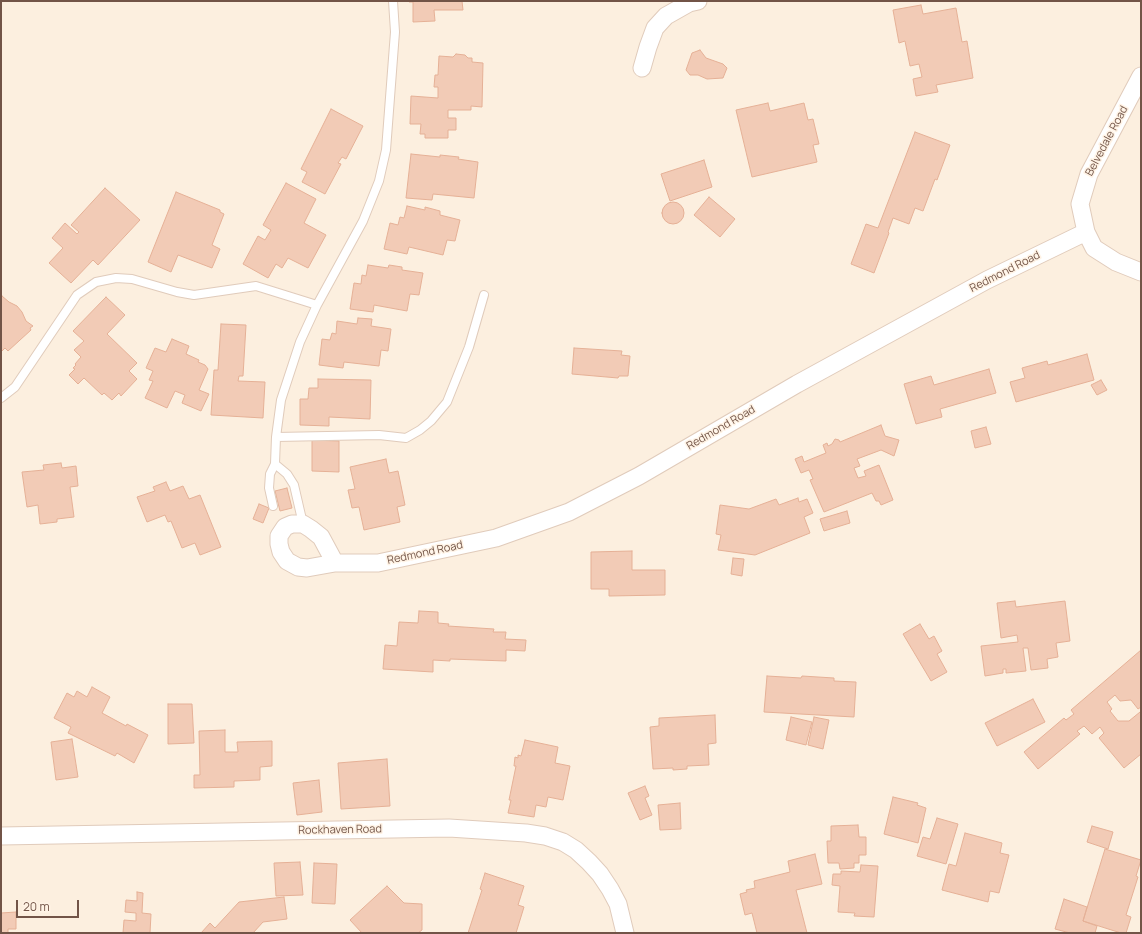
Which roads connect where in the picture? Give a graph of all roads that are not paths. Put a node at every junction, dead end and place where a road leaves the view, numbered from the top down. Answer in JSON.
{"nodes":[{"id":1,"x":393,"y":1,"type":"edge"},
{"id":2,"x":698,"y":1,"type":"edge"},
{"id":3,"x":642,"y":68,"type":"dead end"},
{"id":4,"x":1141,"y":76,"type":"edge"},
{"id":5,"x":1086,"y":232,"type":"junction"},
{"id":6,"x":1141,"y":272,"type":"edge"},
{"id":7,"x":484,"y":295,"type":"dead end"},
{"id":8,"x":317,"y":305,"type":"junction"},
{"id":9,"x":1,"y":398,"type":"edge"},
{"id":10,"x":276,"y":437,"type":"junction"},
{"id":11,"x":275,"y":464,"type":"junction"},
{"id":12,"x":273,"y":506,"type":"dead end"},
{"id":13,"x":303,"y":524,"type":"junction"},
{"id":14,"x":335,"y":563,"type":"junction"},
{"id":15,"x":1,"y":836,"type":"edge"},
{"id":16,"x":625,"y":933,"type":"edge"}],
"edges":[{"from":1,"to":8,"type":"lane"},
{"from":2,"to":3,"type":"street"},
{"from":4,"to":5,"type":"street","name":"Belvedale Road"},
{"from":5,"to":6,"type":"street","name":"Belvedale Road"},
{"from":5,"to":14,"type":"street","name":"Redmond Road"},
{"from":7,"to":10,"type":"lane"},
{"from":8,"to":9,"type":"lane"},
{"from":8,"to":10,"type":"lane"},
{"from":10,"to":11,"type":"lane"},
{"from":11,"to":12,"type":"lane"},
{"from":11,"to":13,"type":"lane"},
{"from":13,"to":14,"type":"street"},
{"from":13,"to":14,"type":"street","name":"Redmond Road"},
{"from":15,"to":16,"type":"street","name":"Rockhaven Road"}]}
